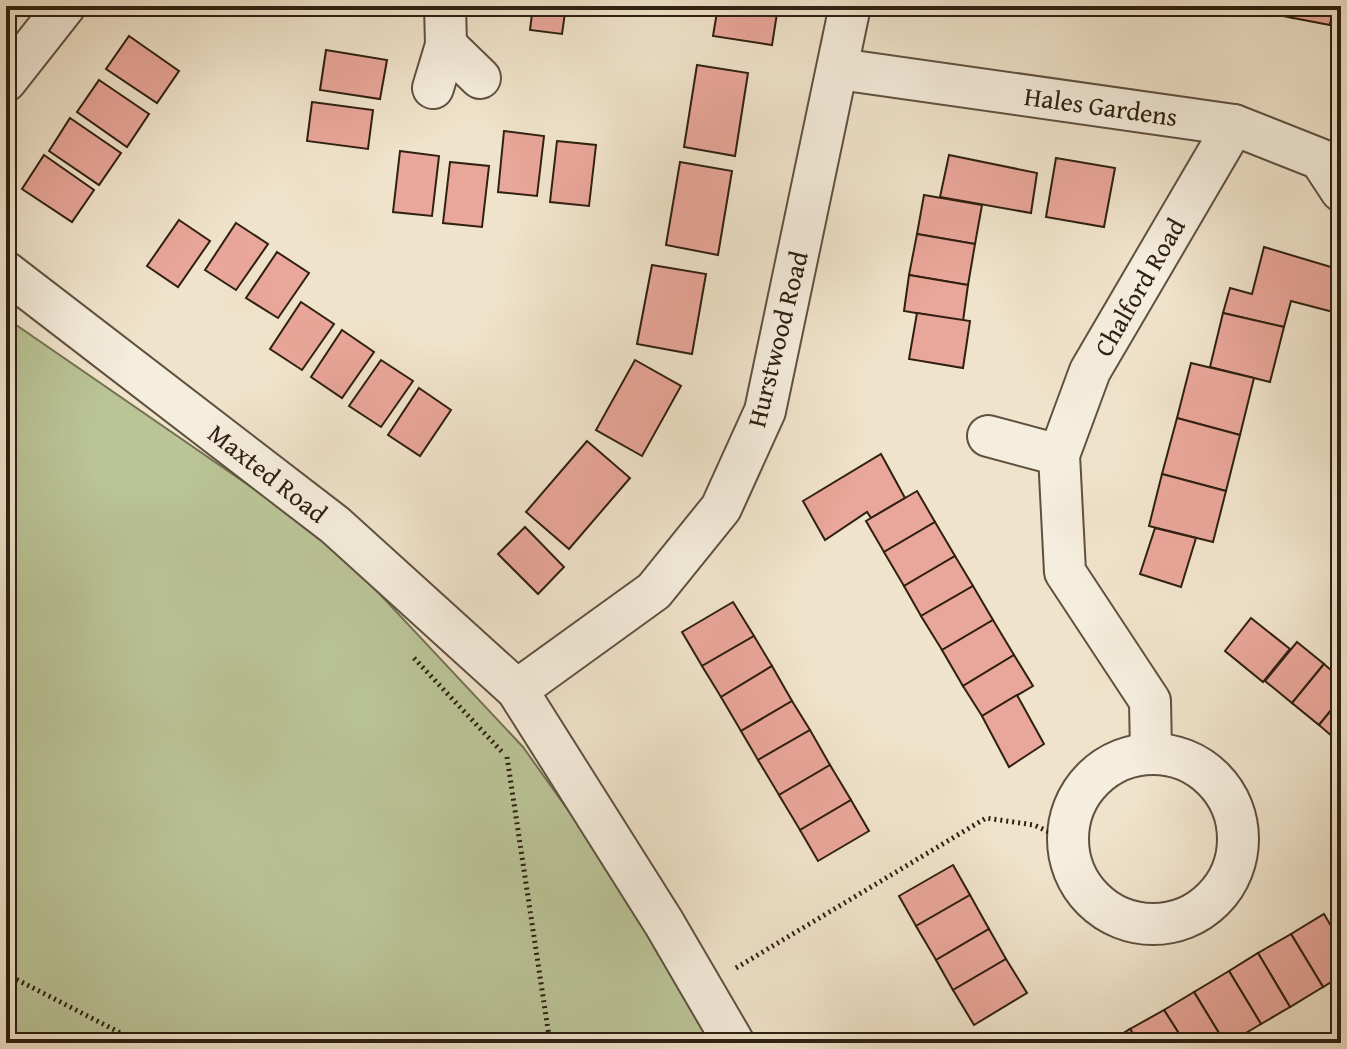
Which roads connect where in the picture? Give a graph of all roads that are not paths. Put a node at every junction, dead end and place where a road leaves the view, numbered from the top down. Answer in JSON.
{"nodes":[{"id":1,"x":65,"y":6,"type":"edge"},
{"id":2,"x":850,"y":6,"type":"edge"},
{"id":3,"x":446,"y":25,"type":"edge"},
{"id":4,"x":839,"y":69,"type":"junction"},
{"id":5,"x":480,"y":78,"type":"dead end"},
{"id":6,"x":6,"y":81,"type":"edge"},
{"id":7,"x":433,"y":88,"type":"dead end"},
{"id":8,"x":1234,"y":125,"type":"junction"},
{"id":9,"x":1341,"y":191,"type":"edge"},
{"id":10,"x":6,"y":272,"type":"edge"},
{"id":11,"x":988,"y":436,"type":"dead end"},
{"id":12,"x":1059,"y":455,"type":"junction"},
{"id":13,"x":517,"y":690,"type":"junction"},
{"id":14,"x":1151,"y":752,"type":"junction"},
{"id":15,"x":734,"y":1043,"type":"edge"}],
"edges":[{"from":1,"to":6,"type":"street"},
{"from":2,"to":4,"type":"street","name":"Hurstwood Road"},
{"from":3,"to":5,"type":"street"},
{"from":3,"to":7,"type":"street"},
{"from":4,"to":8,"type":"street","name":"Hales Gardens"},
{"from":4,"to":13,"type":"street","name":"Hurstwood Road"},
{"from":8,"to":9,"type":"street","name":"Hales Gardens"},
{"from":8,"to":12,"type":"street","name":"Chalford Road"},
{"from":10,"to":13,"type":"street","name":"Maxted Road"},
{"from":11,"to":12,"type":"street"},
{"from":12,"to":14,"type":"street","name":"Chalford Road"},
{"from":13,"to":15,"type":"street"},
{"from":14,"to":14,"type":"street"}]}
